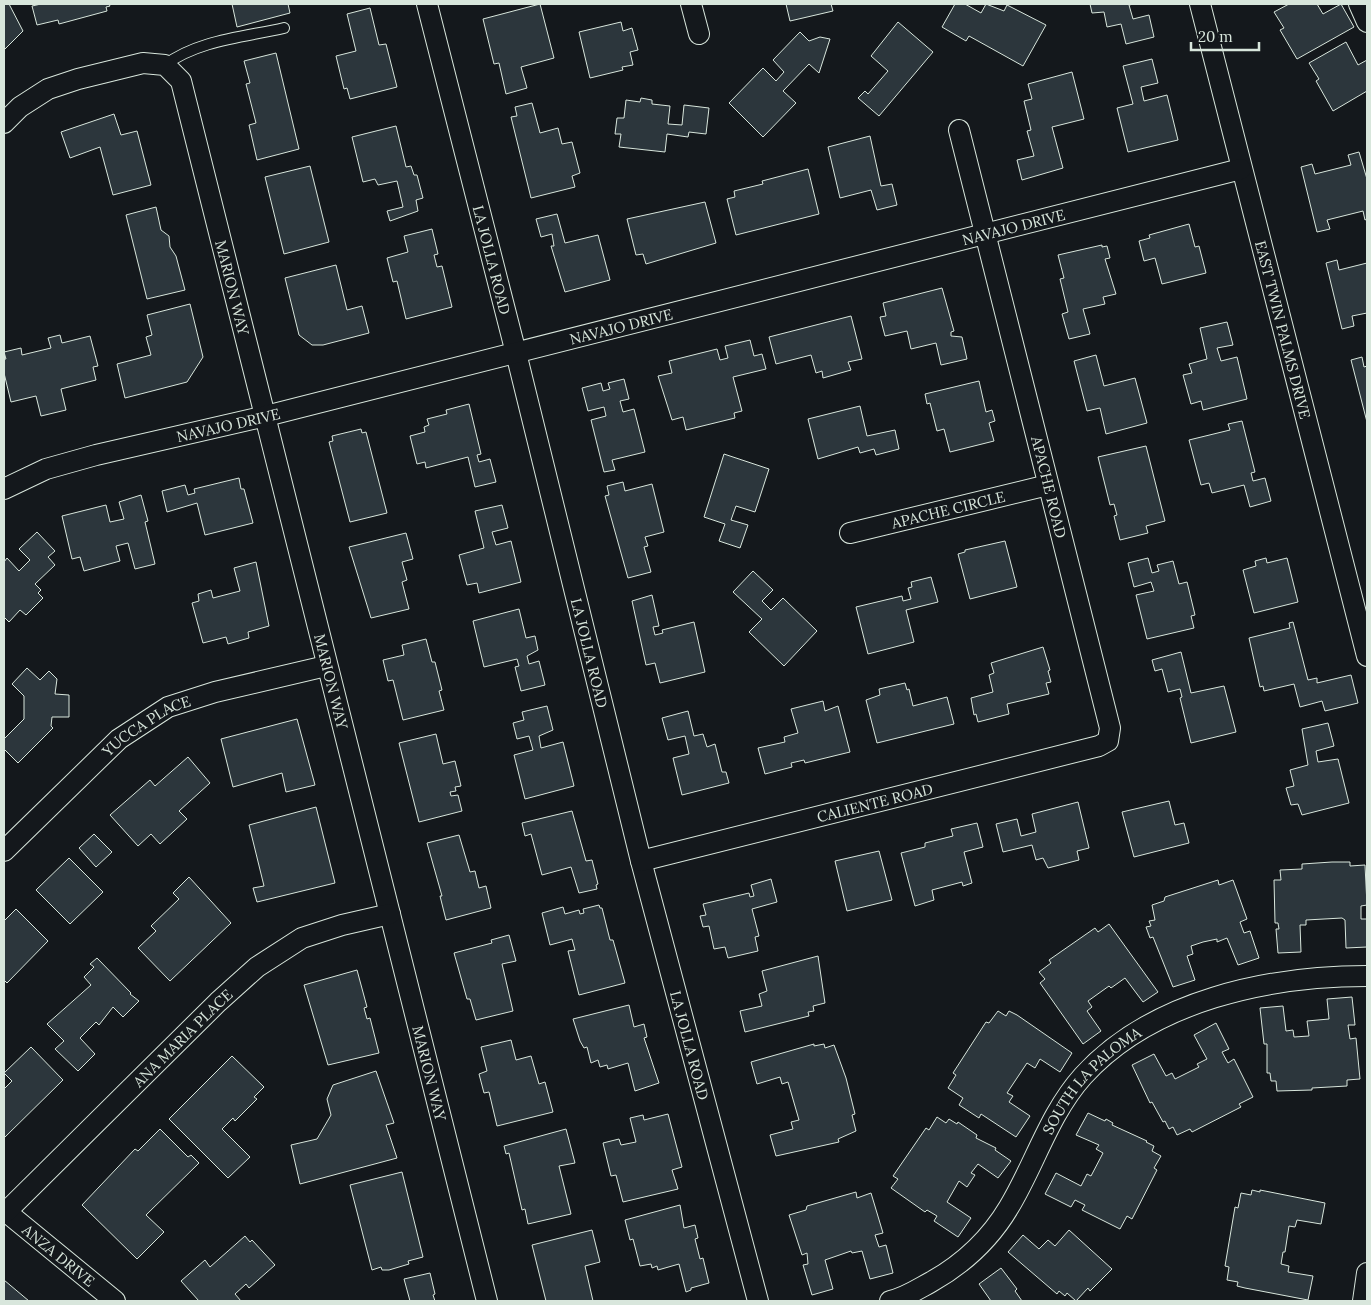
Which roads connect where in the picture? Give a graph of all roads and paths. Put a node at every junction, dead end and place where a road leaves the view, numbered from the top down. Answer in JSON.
{"nodes":[{"id":1,"x":427,"y":4,"type":"edge"},
{"id":2,"x":691,"y":4,"type":"edge"},
{"id":3,"x":1200,"y":4,"type":"edge"},
{"id":4,"x":1359,"y":4,"type":"edge"},
{"id":5,"x":1367,"y":22,"type":"edge"},
{"id":6,"x":284,"y":28,"type":"dead end"},
{"id":7,"x":699,"y":34,"type":"dead end"},
{"id":8,"x":165,"y":65,"type":"junction"},
{"id":9,"x":4,"y":123,"type":"edge"},
{"id":10,"x":959,"y":130,"type":"dead end"},
{"id":11,"x":1241,"y":169,"type":"junction"},
{"id":12,"x":986,"y":233,"type":"junction"},
{"id":13,"x":516,"y":353,"type":"junction"},
{"id":14,"x":266,"y":416,"type":"junction"},
{"id":15,"x":1048,"y":485,"type":"junction"},
{"id":16,"x":4,"y":489,"type":"edge"},
{"id":17,"x":850,"y":533,"type":"dead end"},
{"id":18,"x":1367,"y":656,"type":"edge"},
{"id":19,"x":326,"y":666,"type":"junction"},
{"id":20,"x":1108,"y":741,"type":"joint"},
{"id":21,"x":4,"y":851,"type":"edge"},
{"id":22,"x":641,"y":861,"type":"junction"},
{"id":23,"x":390,"y":914,"type":"junction"},
{"id":24,"x":1367,"y":976,"type":"edge"},
{"id":25,"x":5,"y":1211,"type":"edge"},
{"id":26,"x":1367,"y":1273,"type":"edge"},
{"id":27,"x":115,"y":1301,"type":"edge"},
{"id":28,"x":487,"y":1301,"type":"edge"},
{"id":29,"x":758,"y":1301,"type":"edge"},
{"id":30,"x":890,"y":1301,"type":"edge"},
{"id":31,"x":1363,"y":1301,"type":"edge"}],
"edges":[{"from":1,"to":13,"type":"street","name":"LA JOLLA ROAD"},
{"from":2,"to":7,"type":"street"},
{"from":3,"to":11,"type":"street","name":"EAST TWIN PALMS DRIVE"},
{"from":4,"to":5,"type":"street"},
{"from":6,"to":8,"type":"lane"},
{"from":8,"to":9,"type":"street"},
{"from":8,"to":14,"type":"street","name":"MARION WAY"},
{"from":10,"to":12,"type":"street","name":"APACHE ROAD"},
{"from":11,"to":12,"type":"street","name":"NAVAJO DRIVE"},
{"from":11,"to":18,"type":"street","name":"EAST TWIN PALMS DRIVE"},
{"from":12,"to":13,"type":"street","name":"NAVAJO DRIVE"},
{"from":12,"to":15,"type":"street","name":"APACHE ROAD"},
{"from":13,"to":14,"type":"street","name":"NAVAJO DRIVE"},
{"from":13,"to":22,"type":"street","name":"LA JOLLA ROAD"},
{"from":14,"to":16,"type":"street","name":"NAVAJO DRIVE"},
{"from":14,"to":19,"type":"street","name":"MARION WAY"},
{"from":15,"to":17,"type":"street","name":"APACHE CIRCLE"},
{"from":15,"to":20,"type":"street","name":"APACHE ROAD"},
{"from":19,"to":21,"type":"street","name":"YUCCA PLACE"},
{"from":19,"to":23,"type":"street","name":"MARION WAY"},
{"from":20,"to":22,"type":"street","name":"CALIENTE ROAD"},
{"from":22,"to":29,"type":"street","name":"LA JOLLA ROAD"},
{"from":23,"to":25,"type":"street","name":"ANA MARIA PLACE"},
{"from":23,"to":28,"type":"street","name":"MARION WAY"},
{"from":24,"to":30,"type":"street","name":"SOUTH LA PALOMA"},
{"from":25,"to":27,"type":"street","name":"ANZA DRIVE"},
{"from":26,"to":31,"type":"street"}]}
